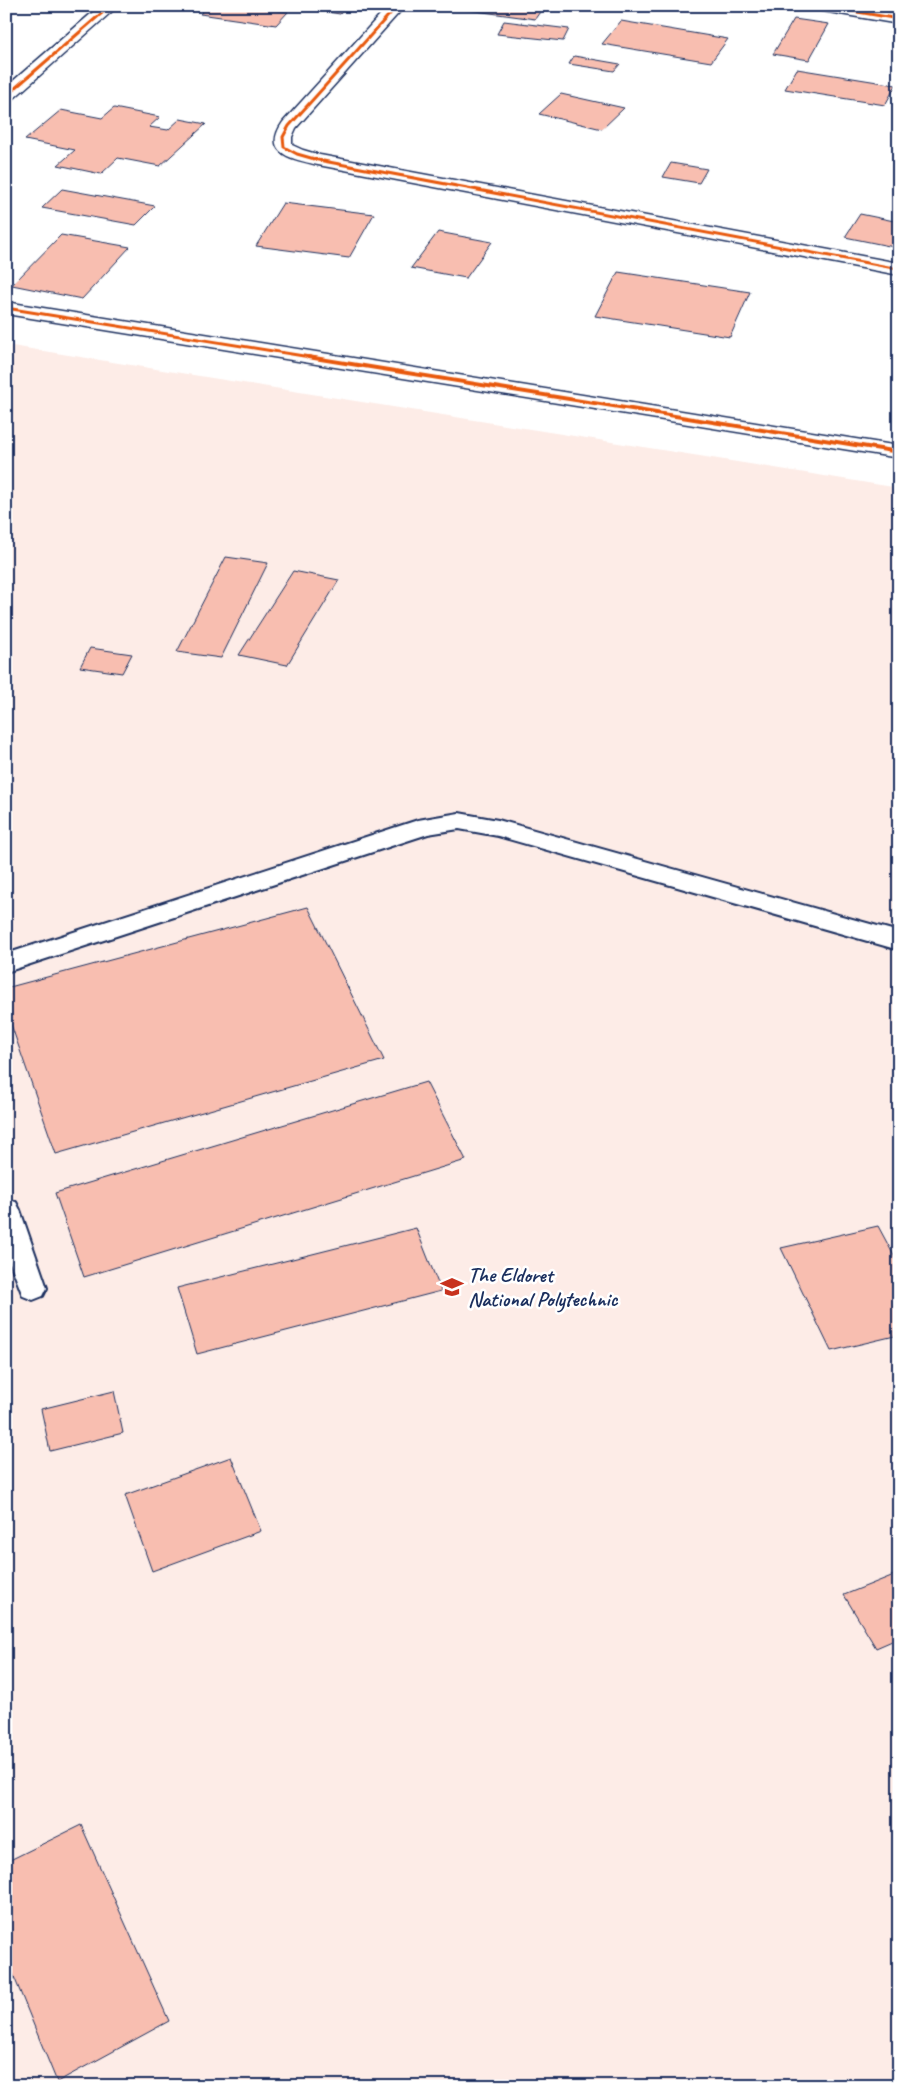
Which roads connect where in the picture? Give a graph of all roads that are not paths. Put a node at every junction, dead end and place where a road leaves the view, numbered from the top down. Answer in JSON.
{"nodes":[{"id":1,"x":110,"y":6,"type":"edge"},
{"id":2,"x":397,"y":6,"type":"edge"},
{"id":3,"x":822,"y":6,"type":"edge"},
{"id":4,"x":899,"y":18,"type":"edge"},
{"id":5,"x":6,"y":96,"type":"edge"},
{"id":6,"x":899,"y":269,"type":"edge"},
{"id":7,"x":6,"y":308,"type":"edge"},
{"id":8,"x":899,"y":452,"type":"edge"},
{"id":9,"x":899,"y":941,"type":"edge"},
{"id":10,"x":6,"y":963,"type":"edge"},
{"id":11,"x":6,"y":1210,"type":"edge"},
{"id":12,"x":33,"y":1288,"type":"dead end"}],
"edges":[{"from":1,"to":5,"type":"street"},
{"from":2,"to":6,"type":"street"},
{"from":3,"to":4,"type":"street"},
{"from":7,"to":8,"type":"street"},
{"from":9,"to":10,"type":"lane"},
{"from":11,"to":12,"type":"lane"}]}
